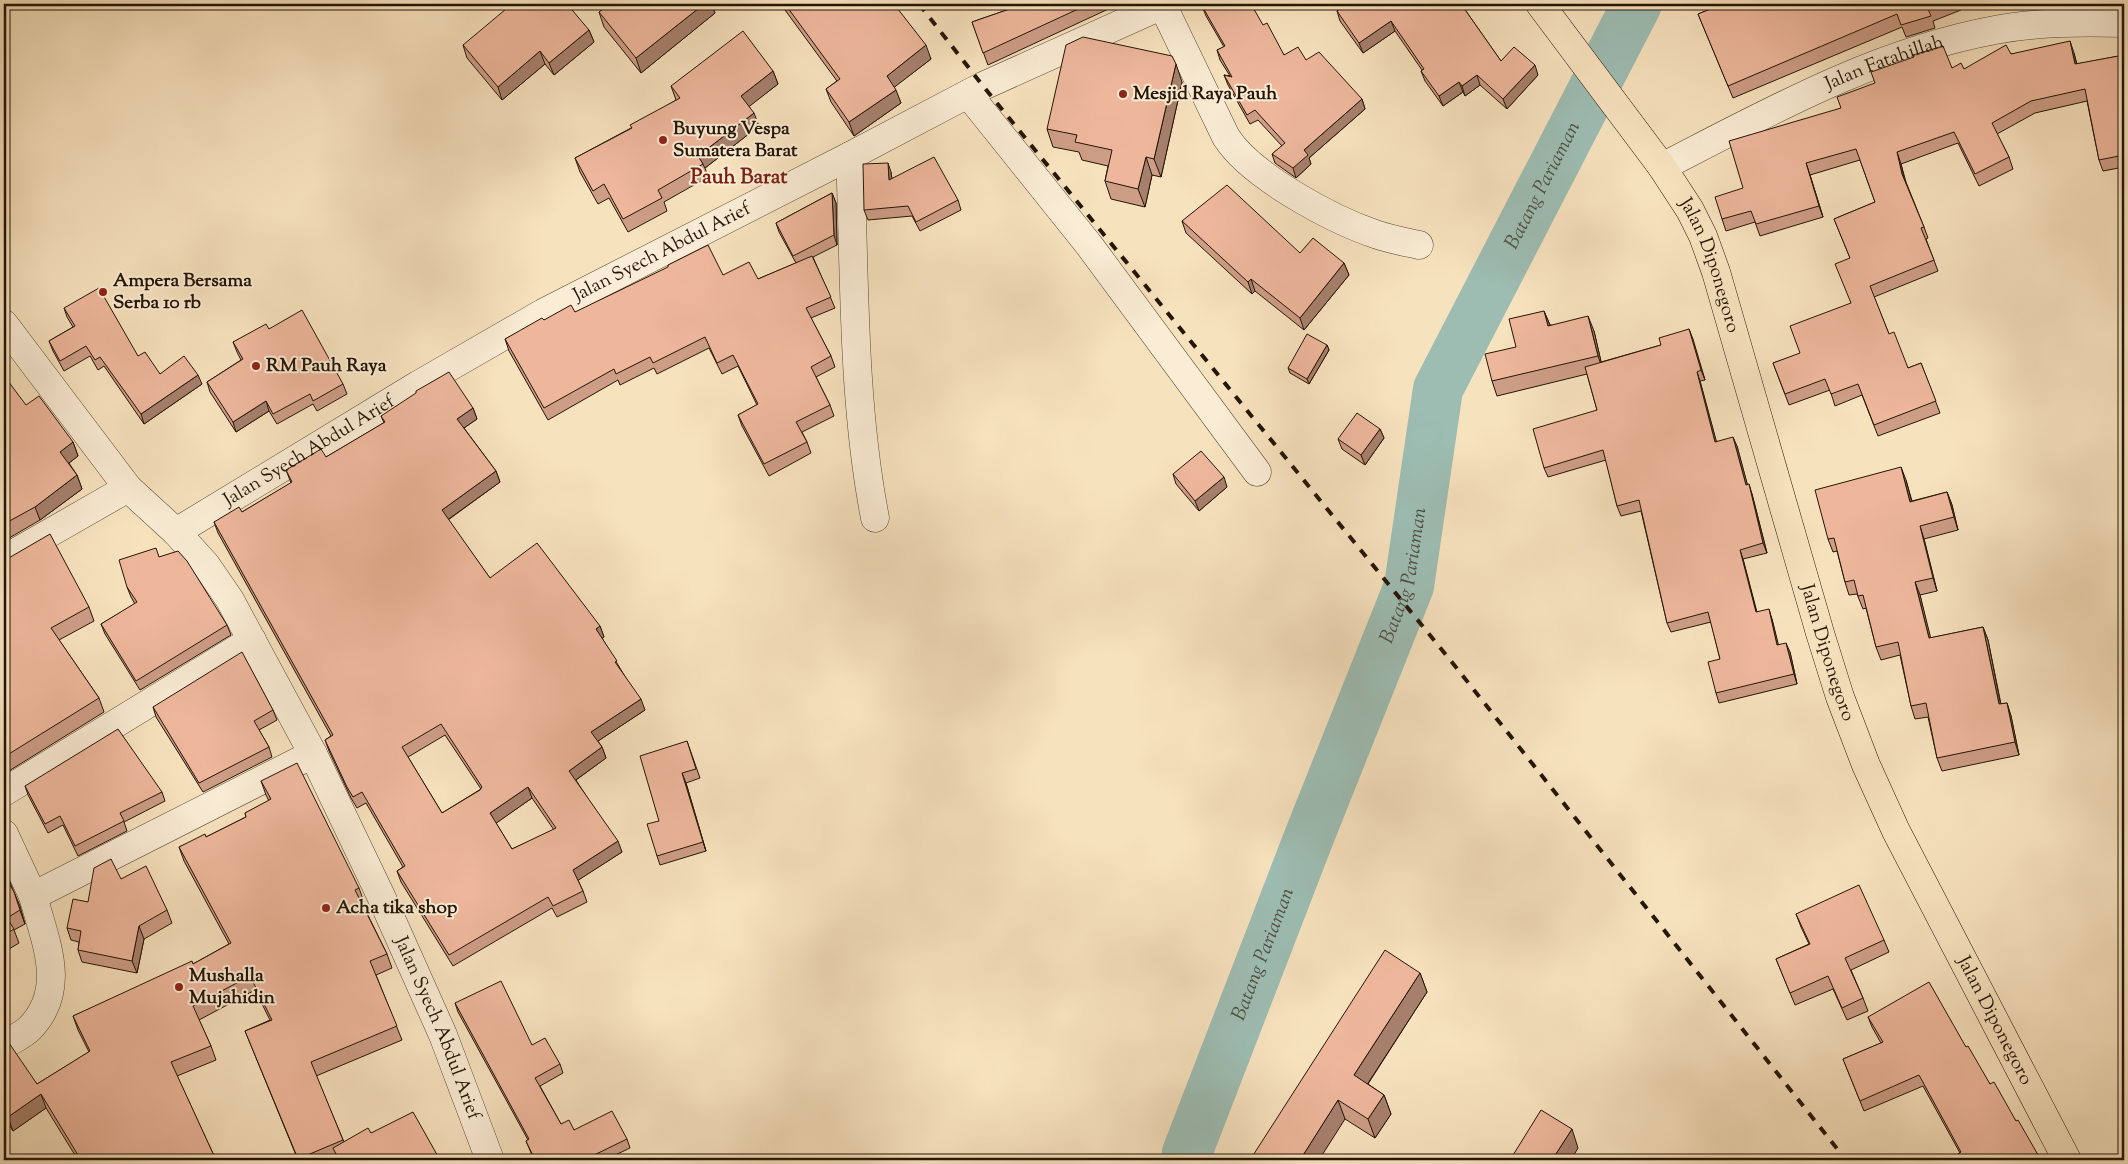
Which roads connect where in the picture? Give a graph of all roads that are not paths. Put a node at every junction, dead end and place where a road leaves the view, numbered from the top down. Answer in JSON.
{"nodes":[{"id":1,"x":1163,"y":4,"type":"edge"},
{"id":2,"x":1540,"y":4,"type":"edge"},
{"id":3,"x":2124,"y":23,"type":"edge"},
{"id":4,"x":968,"y":94,"type":"junction"},
{"id":5,"x":850,"y":156,"type":"junction"},
{"id":6,"x":1662,"y":167,"type":"junction"},
{"id":7,"x":1419,"y":245,"type":"dead end"},
{"id":8,"x":4,"y":324,"type":"edge"},
{"id":9,"x":1257,"y":472,"type":"dead end"},
{"id":10,"x":128,"y":488,"type":"junction"},
{"id":11,"x":875,"y":518,"type":"dead end"},
{"id":12,"x":176,"y":532,"type":"junction"},
{"id":13,"x":4,"y":560,"type":"edge"},
{"id":14,"x":252,"y":640,"type":"junction"},
{"id":15,"x":313,"y":754,"type":"junction"},
{"id":16,"x":4,"y":792,"type":"edge"},
{"id":17,"x":4,"y":834,"type":"edge"},
{"id":18,"x":32,"y":896,"type":"junction"},
{"id":19,"x":4,"y":1045,"type":"edge"},
{"id":20,"x":490,"y":1160,"type":"edge"},
{"id":21,"x":2067,"y":1160,"type":"edge"}],
"edges":[{"from":1,"to":4,"type":"street","name":"Jalan Syech Abdul Arief"},
{"from":1,"to":7,"type":"street"},
{"from":2,"to":6,"type":"main road","name":"Jalan Diponegoro"},
{"from":3,"to":6,"type":"street","name":"Jalan Fatahillah"},
{"from":4,"to":5,"type":"street","name":"Jalan Syech Abdul Arief"},
{"from":4,"to":9,"type":"street"},
{"from":5,"to":11,"type":"street"},
{"from":5,"to":12,"type":"street","name":"Jalan Syech Abdul Arief"},
{"from":6,"to":21,"type":"main road","name":"Jalan Diponegoro"},
{"from":8,"to":10,"type":"street","name":"Jalan Syech Abdul Arief"},
{"from":10,"to":12,"type":"street","name":"Jalan Syech Abdul Arief"},
{"from":10,"to":13,"type":"street"},
{"from":12,"to":14,"type":"street","name":"Jalan Syech Abdul Arief"},
{"from":14,"to":15,"type":"street","name":"Jalan Syech Abdul Arief"},
{"from":14,"to":16,"type":"street"},
{"from":15,"to":18,"type":"street"},
{"from":15,"to":20,"type":"street","name":"Jalan Syech Abdul Arief"},
{"from":17,"to":18,"type":"street"},
{"from":18,"to":19,"type":"street"}]}
